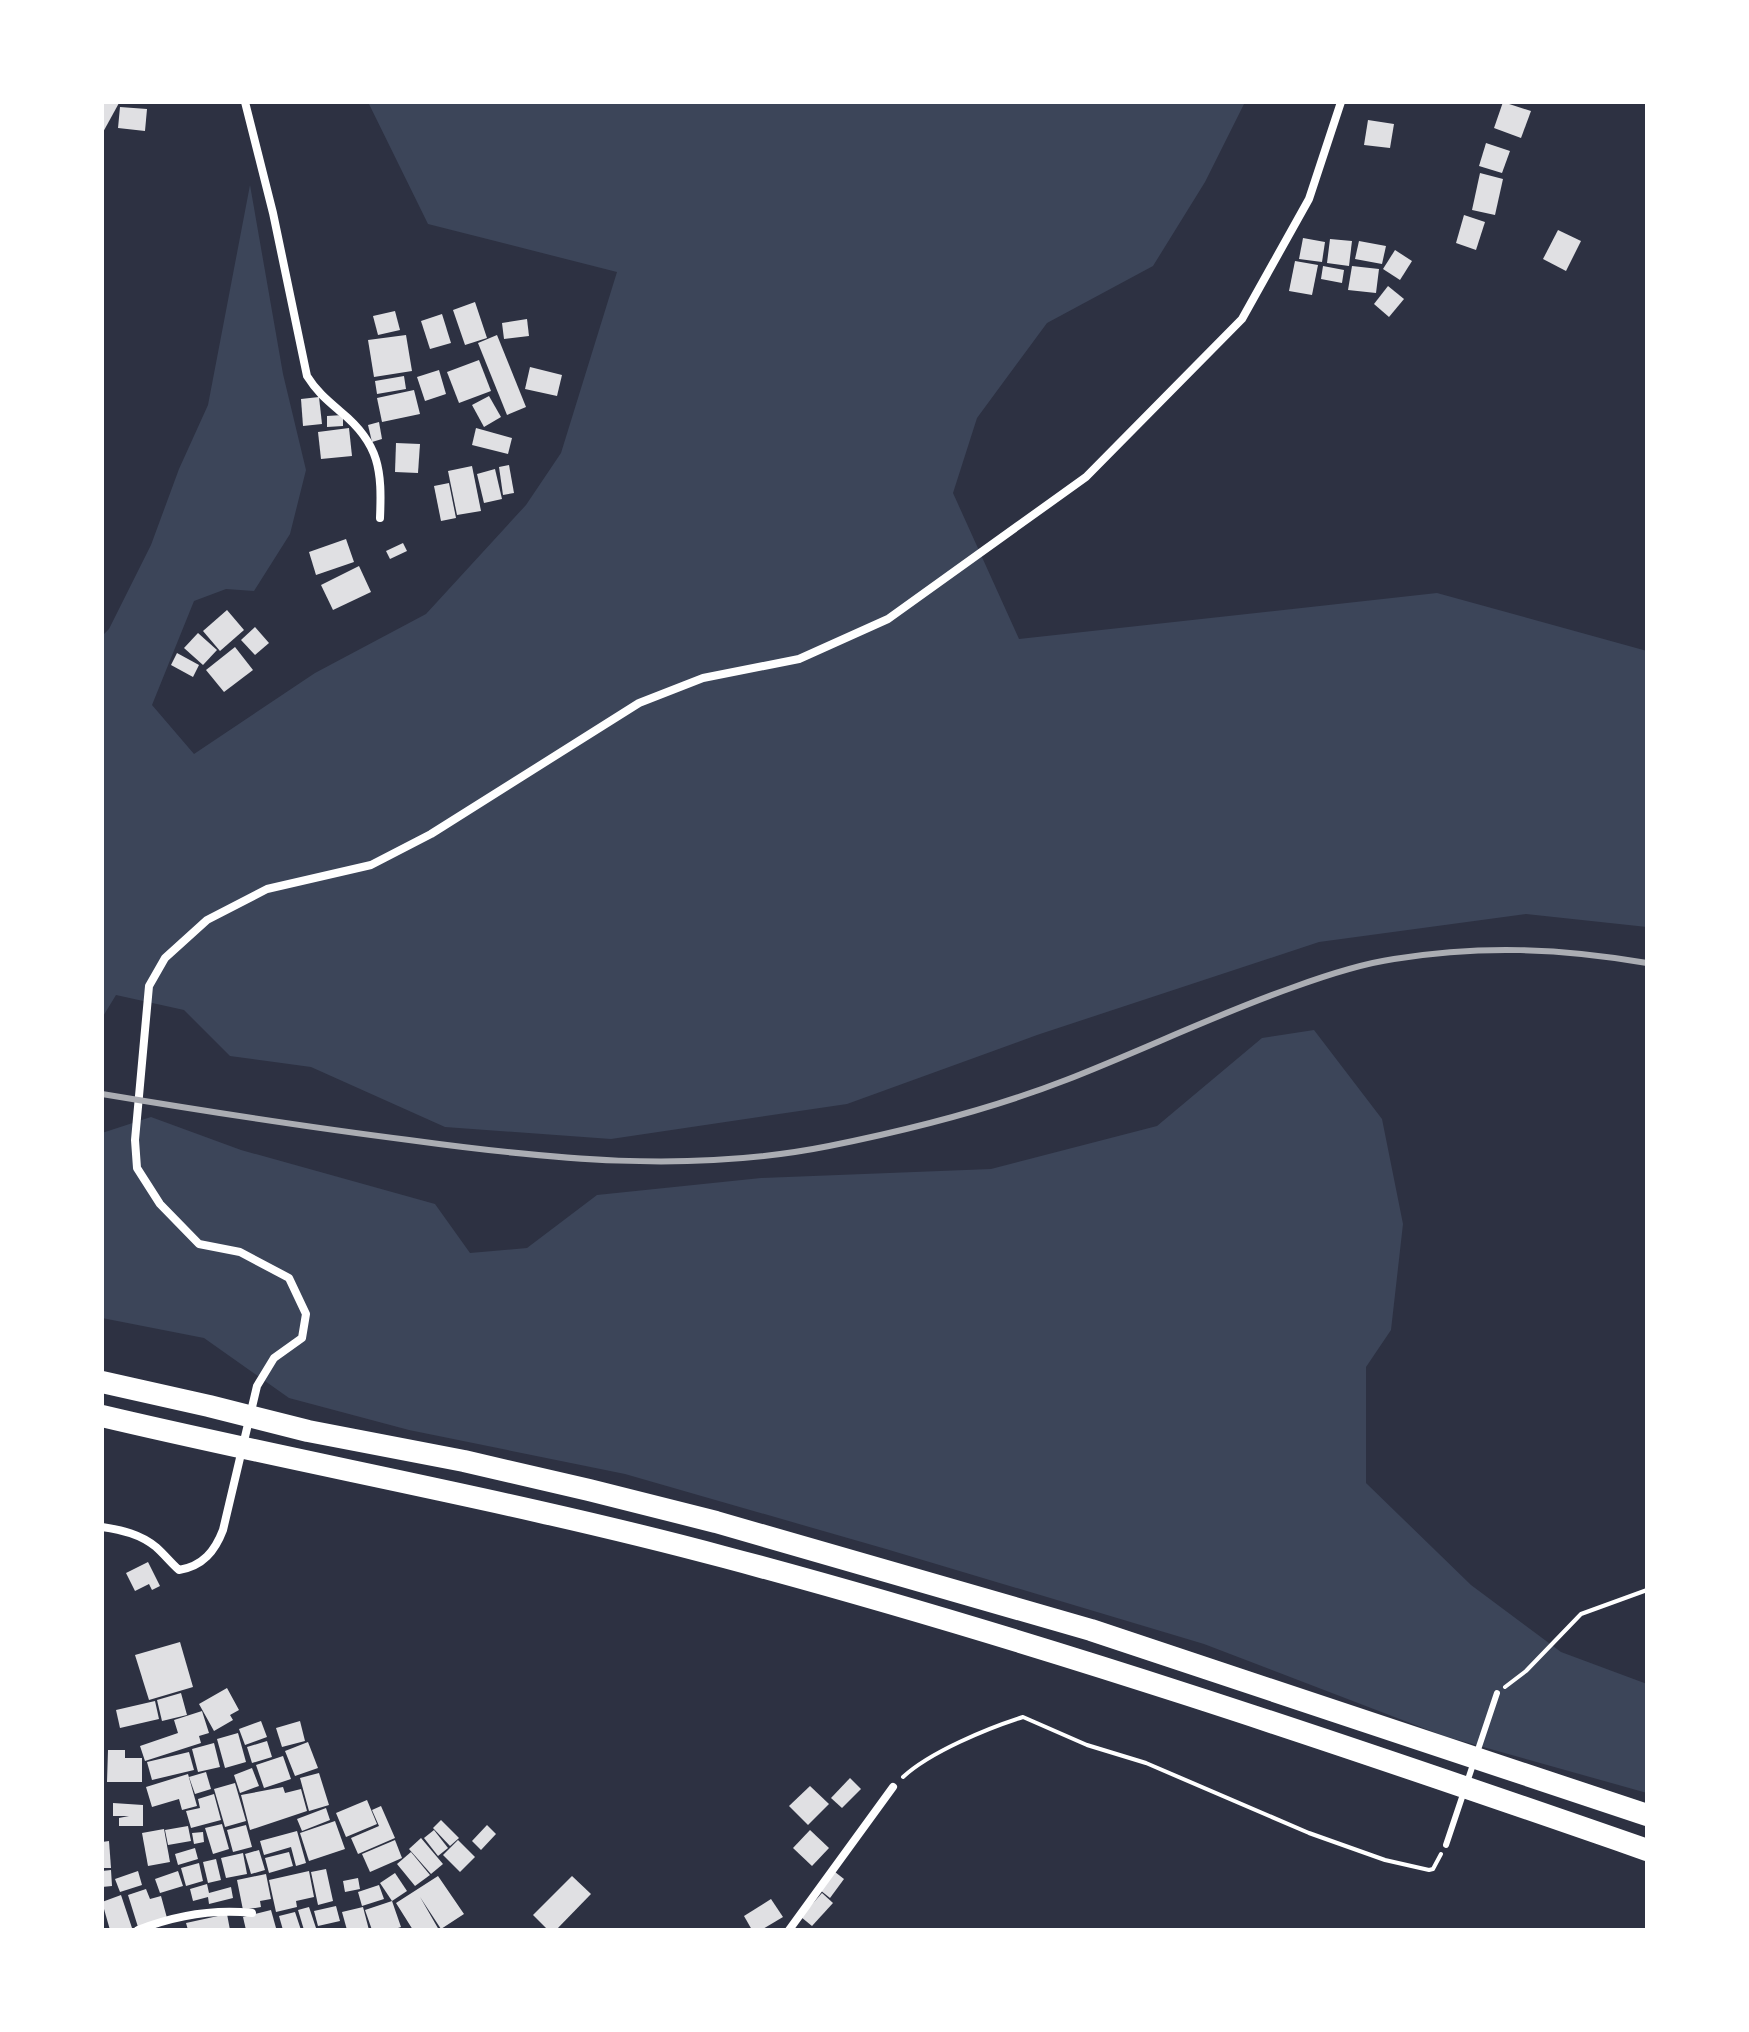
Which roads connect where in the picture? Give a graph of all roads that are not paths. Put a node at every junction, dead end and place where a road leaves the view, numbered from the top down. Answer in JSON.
{"nodes":[{"id":1,"x":245,"y":102,"type":"edge"},
{"id":2,"x":1341,"y":102,"type":"edge"},
{"id":3,"x":380,"y":518,"type":"dead end"},
{"id":4,"x":102,"y":1382,"type":"edge"},
{"id":5,"x":102,"y":1416,"type":"edge"},
{"id":6,"x":102,"y":1527,"type":"edge"},
{"id":7,"x":1497,"y":1693,"type":"road end"},
{"id":8,"x":893,"y":1787,"type":"road end"},
{"id":9,"x":1647,"y":1815,"type":"edge"},
{"id":10,"x":1446,"y":1845,"type":"road end"},
{"id":11,"x":1647,"y":1850,"type":"edge"},
{"id":12,"x":252,"y":1913,"type":"dead end"},
{"id":13,"x":138,"y":1930,"type":"edge"},
{"id":14,"x":789,"y":1930,"type":"edge"}],
"edges":[{"from":1,"to":3,"type":"street"},
{"from":2,"to":6,"type":"street"},
{"from":4,"to":9,"type":"highway"},
{"from":5,"to":11,"type":"highway"},
{"from":7,"to":10,"type":"lane"},
{"from":8,"to":14,"type":"street"},
{"from":12,"to":13,"type":"street"}]}
